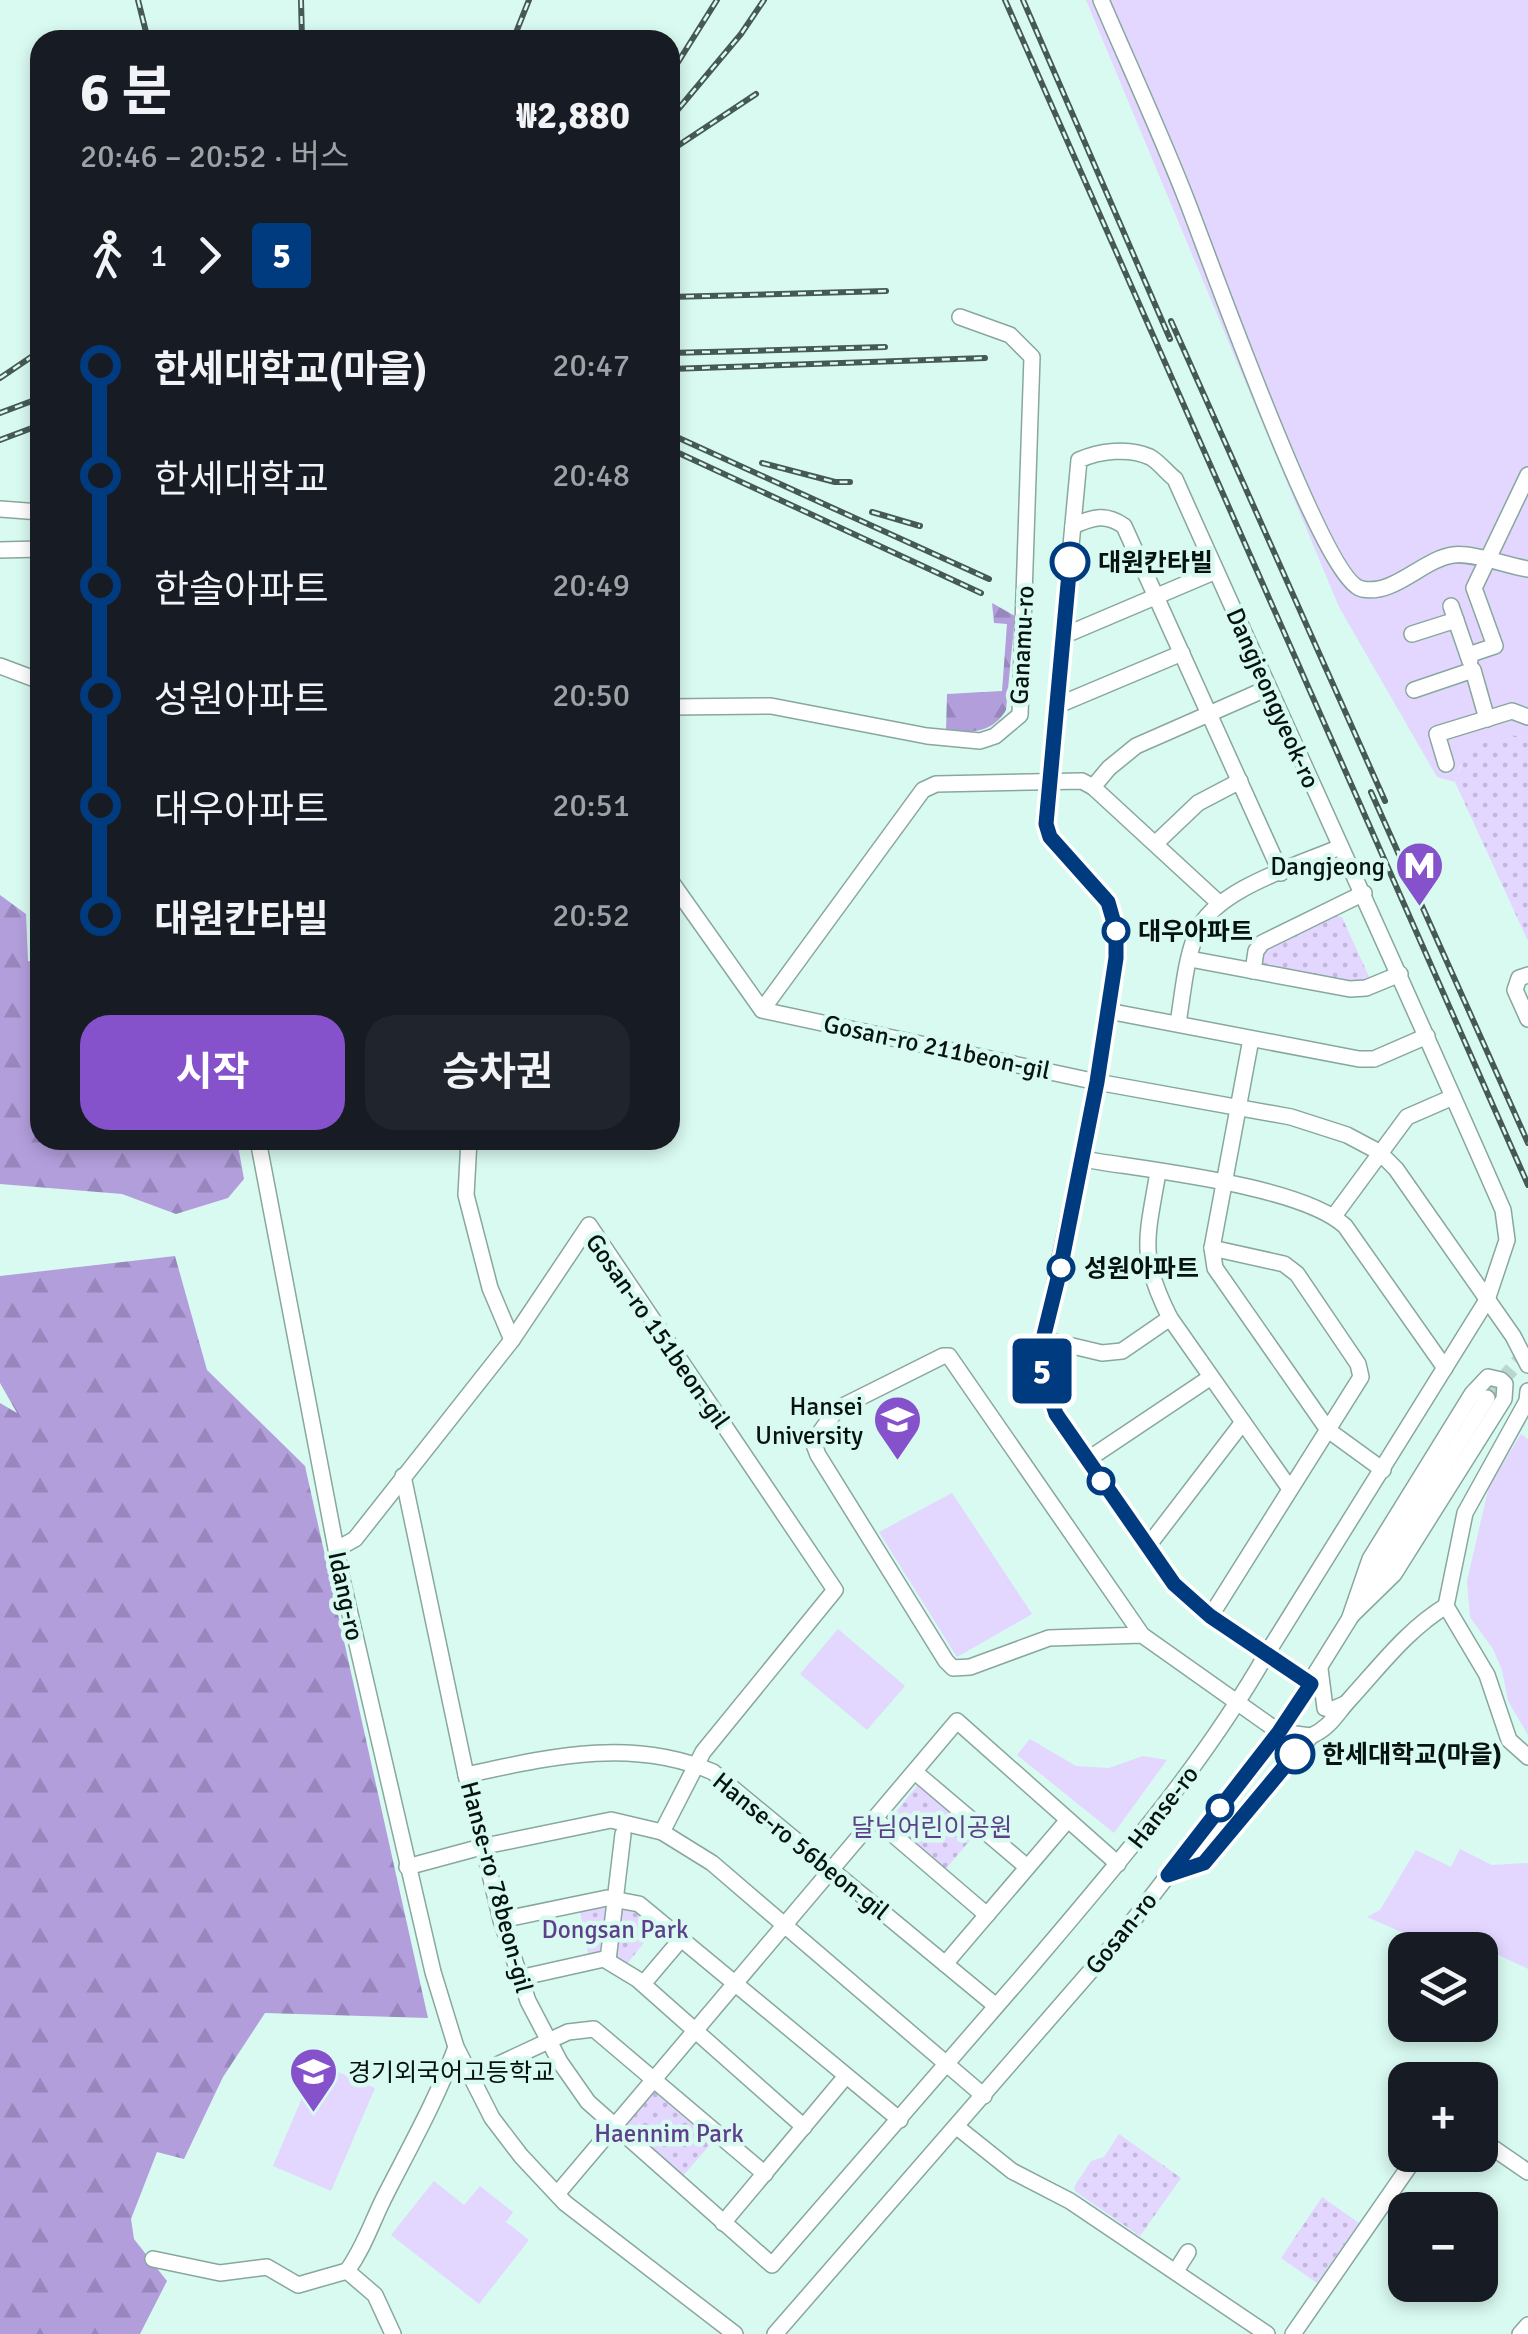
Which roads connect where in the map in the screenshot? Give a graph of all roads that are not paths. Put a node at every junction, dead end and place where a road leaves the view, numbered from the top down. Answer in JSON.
{"nodes":[{"id":1,"x":1101,"y":0,"type":"edge"},
{"id":2,"x":960,"y":317,"type":"dead end"},
{"id":3,"x":1528,"y":475,"type":"edge"},
{"id":4,"x":0,"y":509,"type":"edge"},
{"id":5,"x":30,"y":511,"type":"edge"},
{"id":6,"x":1073,"y":526,"type":"junction"},
{"id":7,"x":30,"y":549,"type":"edge"},
{"id":8,"x":0,"y":550,"type":"edge"},
{"id":9,"x":1486,"y":560,"type":"junction"},
{"id":10,"x":1528,"y":569,"type":"edge"},
{"id":11,"x":1216,"y":572,"type":"junction"},
{"id":12,"x":1156,"y":596,"type":"junction"},
{"id":13,"x":1412,"y":634,"type":"dead end"},
{"id":14,"x":1063,"y":636,"type":"junction"},
{"id":15,"x":1182,"y":654,"type":"junction"},
{"id":16,"x":1470,"y":662,"type":"junction"},
{"id":17,"x":0,"y":666,"type":"edge"},
{"id":18,"x":30,"y":678,"type":"edge"},
{"id":19,"x":1268,"y":688,"type":"junction"},
{"id":20,"x":1414,"y":690,"type":"dead end"},
{"id":21,"x":1056,"y":706,"type":"junction"},
{"id":22,"x":680,"y":707,"type":"edge"},
{"id":23,"x":1209,"y":714,"type":"junction"},
{"id":24,"x":1528,"y":717,"type":"edge"},
{"id":25,"x":1487,"y":719,"type":"junction"},
{"id":26,"x":1446,"y":764,"type":"dead end"},
{"id":27,"x":1048,"y":780,"type":"junction"},
{"id":28,"x":1240,"y":781,"type":"junction"},
{"id":29,"x":1094,"y":787,"type":"junction"},
{"id":30,"x":1156,"y":844,"type":"junction"},
{"id":31,"x":1340,"y":847,"type":"junction"},
{"id":32,"x":1281,"y":873,"type":"junction"},
{"id":33,"x":1364,"y":893,"type":"junction"},
{"id":34,"x":680,"y":894,"type":"edge"},
{"id":35,"x":1220,"y":904,"type":"junction"},
{"id":36,"x":1190,"y":959,"type":"junction"},
{"id":37,"x":1253,"y":971,"type":"junction"},
{"id":38,"x":1400,"y":974,"type":"junction"},
{"id":39,"x":1528,"y":976,"type":"edge"},
{"id":40,"x":762,"y":1010,"type":"junction"},
{"id":41,"x":1108,"y":1011,"type":"junction"},
{"id":42,"x":1528,"y":1019,"type":"edge"},
{"id":43,"x":1178,"y":1023,"type":"junction"},
{"id":44,"x":1427,"y":1036,"type":"junction"},
{"id":45,"x":1251,"y":1039,"type":"junction"},
{"id":46,"x":1097,"y":1082,"type":"junction"},
{"id":47,"x":1453,"y":1097,"type":"junction"},
{"id":48,"x":1236,"y":1108,"type":"junction"},
{"id":49,"x":260,"y":1150,"type":"edge"},
{"id":50,"x":468,"y":1150,"type":"edge"},
{"id":51,"x":1379,"y":1152,"type":"junction"},
{"id":52,"x":1082,"y":1159,"type":"junction"},
{"id":53,"x":1158,"y":1172,"type":"junction"},
{"id":54,"x":1222,"y":1183,"type":"junction"},
{"id":55,"x":1334,"y":1216,"type":"junction"},
{"id":56,"x":1212,"y":1248,"type":"junction"},
{"id":57,"x":1487,"y":1300,"type":"junction"},
{"id":58,"x":1170,"y":1318,"type":"junction"},
{"id":59,"x":1043,"y":1339,"type":"junction"},
{"id":60,"x":512,"y":1340,"type":"junction"},
{"id":61,"x":1528,"y":1365,"type":"edge"},
{"id":62,"x":1445,"y":1368,"type":"junction"},
{"id":63,"x":1211,"y":1377,"type":"junction"},
{"id":64,"x":1528,"y":1391,"type":"edge"},
{"id":65,"x":1487,"y":1398,"type":"tunnel mouth"},
{"id":66,"x":1243,"y":1422,"type":"junction"},
{"id":67,"x":1328,"y":1430,"type":"junction"},
{"id":68,"x":1087,"y":1460,"type":"junction"},
{"id":69,"x":1384,"y":1470,"type":"junction"},
{"id":70,"x":403,"y":1476,"type":"junction"},
{"id":71,"x":1290,"y":1489,"type":"junction"},
{"id":72,"x":1148,"y":1546,"type":"junction"},
{"id":73,"x":336,"y":1550,"type":"junction"},
{"id":74,"x":1446,"y":1606,"type":"junction"},
{"id":75,"x":1210,"y":1616,"type":"junction"},
{"id":76,"x":1350,"y":1617,"type":"junction"},
{"id":77,"x":1142,"y":1635,"type":"junction"},
{"id":78,"x":1266,"y":1655,"type":"junction"},
{"id":79,"x":1320,"y":1669,"type":"junction"},
{"id":80,"x":1311,"y":1684,"type":"junction"},
{"id":81,"x":1238,"y":1704,"type":"junction"},
{"id":82,"x":1345,"y":1704,"type":"junction"},
{"id":83,"x":1279,"y":1732,"type":"junction"},
{"id":84,"x":1311,"y":1736,"type":"junction"},
{"id":85,"x":1528,"y":1757,"type":"edge"},
{"id":86,"x":694,"y":1764,"type":"junction"},
{"id":87,"x":915,"y":1772,"type":"junction"},
{"id":88,"x":466,"y":1775,"type":"junction"},
{"id":89,"x":875,"y":1819,"type":"junction"},
{"id":90,"x":1067,"y":1821,"type":"junction"},
{"id":91,"x":662,"y":1832,"type":"junction"},
{"id":92,"x":624,"y":1834,"type":"dead end"},
{"id":93,"x":485,"y":1846,"type":"junction"},
{"id":94,"x":1118,"y":1864,"type":"junction"},
{"id":95,"x":407,"y":1867,"type":"junction"},
{"id":96,"x":1027,"y":1868,"type":"junction"},
{"id":97,"x":833,"y":1870,"type":"junction"},
{"id":98,"x":1168,"y":1875,"type":"junction"},
{"id":99,"x":615,"y":1899,"type":"junction"},
{"id":100,"x":987,"y":1914,"type":"junction"},
{"id":101,"x":502,"y":1920,"type":"junction"},
{"id":102,"x":786,"y":1926,"type":"junction"},
{"id":103,"x":682,"y":1938,"type":"junction"},
{"id":104,"x":608,"y":1960,"type":"junction"},
{"id":105,"x":944,"y":1964,"type":"junction"},
{"id":106,"x":519,"y":1978,"type":"junction"},
{"id":107,"x":643,"y":1984,"type":"junction"},
{"id":108,"x":737,"y":1984,"type":"junction"},
{"id":109,"x":996,"y":2006,"type":"junction"},
{"id":110,"x":695,"y":2033,"type":"junction"},
{"id":111,"x":548,"y":2040,"type":"junction"},
{"id":112,"x":456,"y":2047,"type":"junction"},
{"id":113,"x":948,"y":2065,"type":"junction"},
{"id":114,"x":846,"y":2076,"type":"junction"},
{"id":115,"x":470,"y":2077,"type":"junction"},
{"id":116,"x":654,"y":2080,"type":"junction"},
{"id":117,"x":984,"y":2096,"type":"junction"},
{"id":118,"x":900,"y":2120,"type":"junction"},
{"id":119,"x":804,"y":2127,"type":"junction"},
{"id":120,"x":957,"y":2127,"type":"junction"},
{"id":121,"x":613,"y":2128,"type":"junction"},
{"id":122,"x":1498,"y":2151,"type":"edge"},
{"id":123,"x":1404,"y":2172,"type":"edge"},
{"id":124,"x":1528,"y":2172,"type":"edge"},
{"id":125,"x":765,"y":2174,"type":"junction"},
{"id":126,"x":557,"y":2194,"type":"junction"},
{"id":127,"x":724,"y":2224,"type":"junction"},
{"id":128,"x":1188,"y":2252,"type":"dead end"},
{"id":129,"x":153,"y":2259,"type":"dead end"},
{"id":130,"x":772,"y":2265,"type":"joint"},
{"id":131,"x":1176,"y":2270,"type":"junction"},
{"id":132,"x":348,"y":2271,"type":"junction"},
{"id":133,"x":1528,"y":2325,"type":"edge"},
{"id":134,"x":392,"y":2334,"type":"edge"},
{"id":135,"x":735,"y":2334,"type":"edge"},
{"id":136,"x":775,"y":2334,"type":"edge"},
{"id":137,"x":1267,"y":2334,"type":"edge"},
{"id":138,"x":1293,"y":2334,"type":"edge"},
{"id":139,"x":1520,"y":2334,"type":"edge"}],
"edges":[{"from":1,"to":9,"type":"street"},
{"from":2,"to":22,"type":"street","name":"Ganamu-ro"},
{"from":3,"to":9,"type":"street"},
{"from":4,"to":5,"type":"street"},
{"from":6,"to":11,"type":"street","name":"Dangjeongyeok-ro"},
{"from":6,"to":12,"type":"street"},
{"from":6,"to":14,"type":"street","name":"Dangjeongyeok-ro"},
{"from":7,"to":8,"type":"street"},
{"from":9,"to":10,"type":"street"},
{"from":9,"to":16,"type":"street"},
{"from":11,"to":12,"type":"street"},
{"from":11,"to":19,"type":"street","name":"Dangjeongyeok-ro"},
{"from":12,"to":14,"type":"street"},
{"from":12,"to":15,"type":"street"},
{"from":13,"to":16,"type":"street"},
{"from":14,"to":21,"type":"street","name":"Dangjeongyeok-ro"},
{"from":15,"to":21,"type":"street"},
{"from":15,"to":23,"type":"street"},
{"from":16,"to":20,"type":"street"},
{"from":16,"to":25,"type":"street"},
{"from":17,"to":18,"type":"street"},
{"from":19,"to":23,"type":"street"},
{"from":19,"to":31,"type":"street","name":"Dangjeongyeok-ro"},
{"from":21,"to":27,"type":"street","name":"Dangjeongyeok-ro"},
{"from":23,"to":28,"type":"street"},
{"from":23,"to":29,"type":"street"},
{"from":24,"to":25,"type":"street"},
{"from":25,"to":26,"type":"street"},
{"from":27,"to":29,"type":"street"},
{"from":27,"to":40,"type":"street"},
{"from":27,"to":41,"type":"street","name":"Dangjeongyeok-ro"},
{"from":28,"to":30,"type":"street"},
{"from":28,"to":32,"type":"street"},
{"from":29,"to":30,"type":"street"},
{"from":30,"to":35,"type":"street"},
{"from":31,"to":32,"type":"street"},
{"from":31,"to":33,"type":"street","name":"Dangjeongyeok-ro"},
{"from":32,"to":35,"type":"street"},
{"from":33,"to":37,"type":"street"},
{"from":33,"to":38,"type":"street","name":"Dangjeongyeok-ro"},
{"from":34,"to":40,"type":"street"},
{"from":35,"to":36,"type":"street"},
{"from":36,"to":37,"type":"street"},
{"from":36,"to":43,"type":"street"},
{"from":37,"to":38,"type":"street"},
{"from":38,"to":44,"type":"street","name":"Dangjeongyeok-ro"},
{"from":39,"to":42,"type":"street"},
{"from":40,"to":46,"type":"street","name":"Gosan-ro 211beon-gil"},
{"from":41,"to":43,"type":"street"},
{"from":41,"to":46,"type":"street","name":"Dangjeongyeok-ro"},
{"from":43,"to":45,"type":"street"},
{"from":44,"to":45,"type":"street"},
{"from":44,"to":47,"type":"street","name":"Dangjeongyeok-ro"},
{"from":45,"to":48,"type":"street"},
{"from":46,"to":48,"type":"street","name":"Gosan-ro 211beon-gil"},
{"from":46,"to":52,"type":"street","name":"Dangjeongyeok-ro"},
{"from":47,"to":51,"type":"street"},
{"from":47,"to":57,"type":"street","name":"Dangjeongyeok-ro"},
{"from":48,"to":51,"type":"street","name":"Gosan-ro 211beon-gil"},
{"from":48,"to":54,"type":"street"},
{"from":49,"to":73,"type":"street","name":"Idang-ro"},
{"from":50,"to":60,"type":"street"},
{"from":51,"to":55,"type":"street"},
{"from":51,"to":57,"type":"street","name":"Gosan-ro 211beon-gil"},
{"from":52,"to":53,"type":"street"},
{"from":52,"to":59,"type":"street","name":"Dangjeongyeok-ro"},
{"from":53,"to":54,"type":"street"},
{"from":53,"to":58,"type":"street"},
{"from":54,"to":55,"type":"street"},
{"from":54,"to":56,"type":"street"},
{"from":55,"to":62,"type":"street"},
{"from":56,"to":67,"type":"street"},
{"from":56,"to":67,"type":"street"},
{"from":57,"to":61,"type":"street","name":"Gosan-ro 211beon-gil"},
{"from":57,"to":62,"type":"street","name":"Hanse-ro"},
{"from":58,"to":59,"type":"street"},
{"from":58,"to":63,"type":"street"},
{"from":59,"to":68,"type":"street","name":"Dangjeongyeok-ro"},
{"from":60,"to":70,"type":"street","name":"Gosan-ro 151beon-gil"},
{"from":60,"to":86,"type":"street","name":"Gosan-ro 151beon-gil"},
{"from":62,"to":69,"type":"street","name":"Hanse-ro"},
{"from":63,"to":66,"type":"street"},
{"from":63,"to":68,"type":"street"},
{"from":64,"to":74,"type":"street"},
{"from":65,"to":76,"type":"street","name":"Gosan-ro"},
{"from":66,"to":71,"type":"street"},
{"from":66,"to":72,"type":"street"},
{"from":67,"to":69,"type":"street"},
{"from":67,"to":71,"type":"street"},
{"from":68,"to":72,"type":"street","name":"Dangjeongyeok-ro"},
{"from":69,"to":78,"type":"street","name":"Hanse-ro"},
{"from":70,"to":73,"type":"street","name":"Gosan-ro 151beon-gil"},
{"from":70,"to":88,"type":"street","name":"Hanse-ro 78beon-gil"},
{"from":71,"to":75,"type":"street"},
{"from":72,"to":75,"type":"street","name":"Dangjeongyeok-ro"},
{"from":73,"to":95,"type":"street","name":"Idang-ro"},
{"from":74,"to":82,"type":"street"},
{"from":74,"to":85,"type":"street"},
{"from":75,"to":78,"type":"street","name":"Dangjeongyeok-ro"},
{"from":76,"to":76,"type":"street"},
{"from":76,"to":79,"type":"street","name":"Gosan-ro"},
{"from":77,"to":77,"type":"street"},
{"from":77,"to":81,"type":"street"},
{"from":78,"to":80,"type":"street","name":"Dangjeongyeok-ro"},
{"from":78,"to":81,"type":"street","name":"Hanse-ro"},
{"from":79,"to":80,"type":"street","name":"Gosan-ro"},
{"from":79,"to":82,"type":"street"},
{"from":80,"to":83,"type":"street","name":"Gosan-ro"},
{"from":81,"to":83,"type":"street"},
{"from":81,"to":94,"type":"street","name":"Hanse-ro"},
{"from":82,"to":84,"type":"street"},
{"from":83,"to":84,"type":"street"},
{"from":83,"to":98,"type":"street","name":"Gosan-ro"},
{"from":84,"to":98,"type":"street"},
{"from":86,"to":88,"type":"street","name":"Hanse-ro 56beon-gil"},
{"from":86,"to":91,"type":"street","name":"Gosan-ro 151beon-gil"},
{"from":86,"to":97,"type":"street","name":"Hanse-ro 56beon-gil"},
{"from":87,"to":89,"type":"street"},
{"from":87,"to":90,"type":"street"},
{"from":87,"to":96,"type":"street"},
{"from":88,"to":93,"type":"street","name":"Hanse-ro 78beon-gil"},
{"from":89,"to":97,"type":"street"},
{"from":89,"to":100,"type":"street"},
{"from":90,"to":94,"type":"street"},
{"from":90,"to":96,"type":"street"},
{"from":91,"to":93,"type":"street"},
{"from":91,"to":102,"type":"street"},
{"from":92,"to":99,"type":"street"},
{"from":93,"to":95,"type":"street"},
{"from":93,"to":101,"type":"street","name":"Hanse-ro 78beon-gil"},
{"from":94,"to":109,"type":"street","name":"Hanse-ro"},
{"from":95,"to":112,"type":"street","name":"Idang-ro"},
{"from":96,"to":100,"type":"street"},
{"from":97,"to":102,"type":"street"},
{"from":97,"to":105,"type":"street","name":"Hanse-ro 56beon-gil"},
{"from":98,"to":117,"type":"street","name":"Gosan-ro"},
{"from":99,"to":101,"type":"street"},
{"from":99,"to":103,"type":"street"},
{"from":99,"to":104,"type":"street"},
{"from":100,"to":105,"type":"street"},
{"from":101,"to":106,"type":"street","name":"Hanse-ro 78beon-gil"},
{"from":102,"to":108,"type":"street"},
{"from":102,"to":113,"type":"street"},
{"from":103,"to":107,"type":"street"},
{"from":103,"to":108,"type":"street"},
{"from":104,"to":106,"type":"street"},
{"from":104,"to":107,"type":"street"},
{"from":105,"to":109,"type":"street","name":"Hanse-ro 56beon-gil"},
{"from":106,"to":111,"type":"street","name":"Hanse-ro 78beon-gil"},
{"from":107,"to":110,"type":"street"},
{"from":108,"to":110,"type":"street"},
{"from":108,"to":114,"type":"street"},
{"from":109,"to":113,"type":"street","name":"Hanse-ro"},
{"from":110,"to":116,"type":"street"},
{"from":110,"to":119,"type":"street"},
{"from":111,"to":115,"type":"street"},
{"from":111,"to":116,"type":"street"},
{"from":111,"to":121,"type":"street","name":"Hanse-ro 78beon-gil"},
{"from":112,"to":115,"type":"street","name":"Idang-ro"},
{"from":112,"to":132,"type":"street"},
{"from":113,"to":117,"type":"street"},
{"from":113,"to":118,"type":"street","name":"Hanse-ro"},
{"from":114,"to":118,"type":"street"},
{"from":114,"to":119,"type":"street"},
{"from":115,"to":126,"type":"street","name":"Idang-ro"},
{"from":116,"to":121,"type":"street"},
{"from":116,"to":125,"type":"street"},
{"from":117,"to":120,"type":"street","name":"Gosan-ro"},
{"from":118,"to":130,"type":"street","name":"Hanse-ro"},
{"from":119,"to":125,"type":"street"},
{"from":120,"to":131,"type":"street"},
{"from":120,"to":136,"type":"street","name":"Gosan-ro"},
{"from":121,"to":126,"type":"street"},
{"from":121,"to":127,"type":"street","name":"Hanse-ro 78beon-gil"},
{"from":122,"to":124,"type":"street"},
{"from":123,"to":138,"type":"street"},
{"from":125,"to":127,"type":"street"},
{"from":126,"to":135,"type":"street","name":"Idang-ro"},
{"from":127,"to":130,"type":"street","name":"Hanse-ro 78beon-gil"},
{"from":128,"to":131,"type":"street"},
{"from":129,"to":132,"type":"street"},
{"from":131,"to":137,"type":"street"},
{"from":132,"to":134,"type":"street"},
{"from":133,"to":139,"type":"street"}]}
